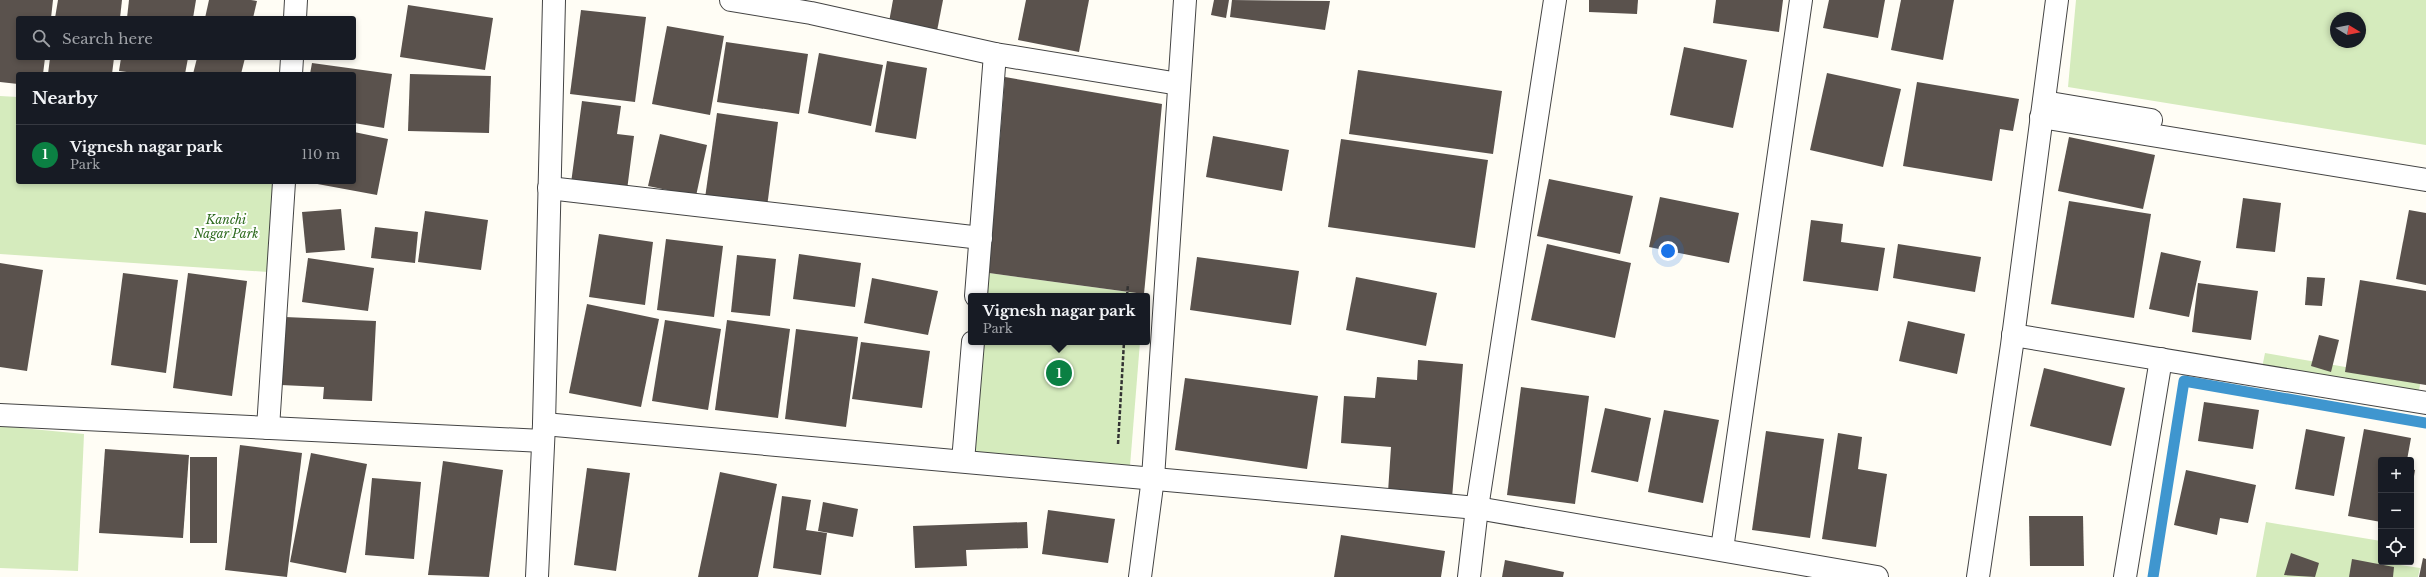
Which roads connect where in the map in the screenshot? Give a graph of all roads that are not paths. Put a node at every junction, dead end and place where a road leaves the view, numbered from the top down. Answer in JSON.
{"nodes":[{"id":1,"x":296,"y":0,"type":"edge"},
{"id":2,"x":554,"y":0,"type":"edge"},
{"id":3,"x":730,"y":0,"type":"edge"},
{"id":4,"x":1185,"y":0,"type":"edge"},
{"id":5,"x":1555,"y":0,"type":"edge"},
{"id":6,"x":1801,"y":0,"type":"edge"},
{"id":7,"x":2057,"y":0,"type":"edge"},
{"id":8,"x":811,"y":6,"type":"edge"},
{"id":9,"x":295,"y":16,"type":"edge"},
{"id":10,"x":995,"y":54,"type":"junction"},
{"id":11,"x":292,"y":60,"type":"edge"},
{"id":12,"x":291,"y":72,"type":"edge"},
{"id":13,"x":1179,"y":84,"type":"junction"},
{"id":14,"x":2042,"y":110,"type":"junction"},
{"id":15,"x":2426,"y":167,"type":"edge"},
{"id":16,"x":2426,"y":180,"type":"edge"},
{"id":17,"x":284,"y":184,"type":"edge"},
{"id":18,"x":549,"y":188,"type":"junction"},
{"id":19,"x":981,"y":238,"type":"junction"},
{"id":20,"x":976,"y":293,"type":"edge"},
{"id":21,"x":2013,"y":335,"type":"junction"},
{"id":22,"x":972,"y":345,"type":"edge"},
{"id":23,"x":2161,"y":359,"type":"junction"},
{"id":24,"x":2426,"y":403,"type":"edge"},
{"id":25,"x":0,"y":415,"type":"edge"},
{"id":26,"x":268,"y":428,"type":"junction"},
{"id":27,"x":543,"y":432,"type":"junction"},
{"id":28,"x":963,"y":461,"type":"junction"},
{"id":29,"x":1153,"y":478,"type":"junction"},
{"id":30,"x":1477,"y":508,"type":"junction"},
{"id":31,"x":1722,"y":549,"type":"junction"},
{"id":32,"x":537,"y":577,"type":"edge"},
{"id":33,"x":1140,"y":577,"type":"edge"},
{"id":34,"x":1469,"y":577,"type":"edge"},
{"id":35,"x":1878,"y":577,"type":"edge"},
{"id":36,"x":1978,"y":577,"type":"edge"},
{"id":37,"x":2125,"y":577,"type":"edge"}],
"edges":[{"from":1,"to":9,"type":"street"},
{"from":2,"to":18,"type":"street"},
{"from":3,"to":8,"type":"street"},
{"from":4,"to":13,"type":"street"},
{"from":5,"to":30,"type":"street"},
{"from":6,"to":31,"type":"street"},
{"from":7,"to":14,"type":"street"},
{"from":8,"to":10,"type":"street"},
{"from":10,"to":13,"type":"street"},
{"from":10,"to":19,"type":"street"},
{"from":11,"to":12,"type":"street"},
{"from":13,"to":29,"type":"street"},
{"from":14,"to":15,"type":"street"},
{"from":14,"to":16,"type":"street"},
{"from":14,"to":21,"type":"street"},
{"from":17,"to":26,"type":"street"},
{"from":18,"to":19,"type":"street"},
{"from":18,"to":27,"type":"street"},
{"from":19,"to":20,"type":"street"},
{"from":21,"to":23,"type":"street"},
{"from":21,"to":36,"type":"street"},
{"from":22,"to":28,"type":"street"},
{"from":23,"to":24,"type":"street"},
{"from":23,"to":37,"type":"street"},
{"from":25,"to":26,"type":"street"},
{"from":26,"to":27,"type":"street"},
{"from":27,"to":28,"type":"street"},
{"from":27,"to":32,"type":"street"},
{"from":28,"to":29,"type":"street"},
{"from":29,"to":30,"type":"street"},
{"from":29,"to":33,"type":"street"},
{"from":30,"to":31,"type":"street"},
{"from":30,"to":34,"type":"street"},
{"from":31,"to":35,"type":"street"}]}
